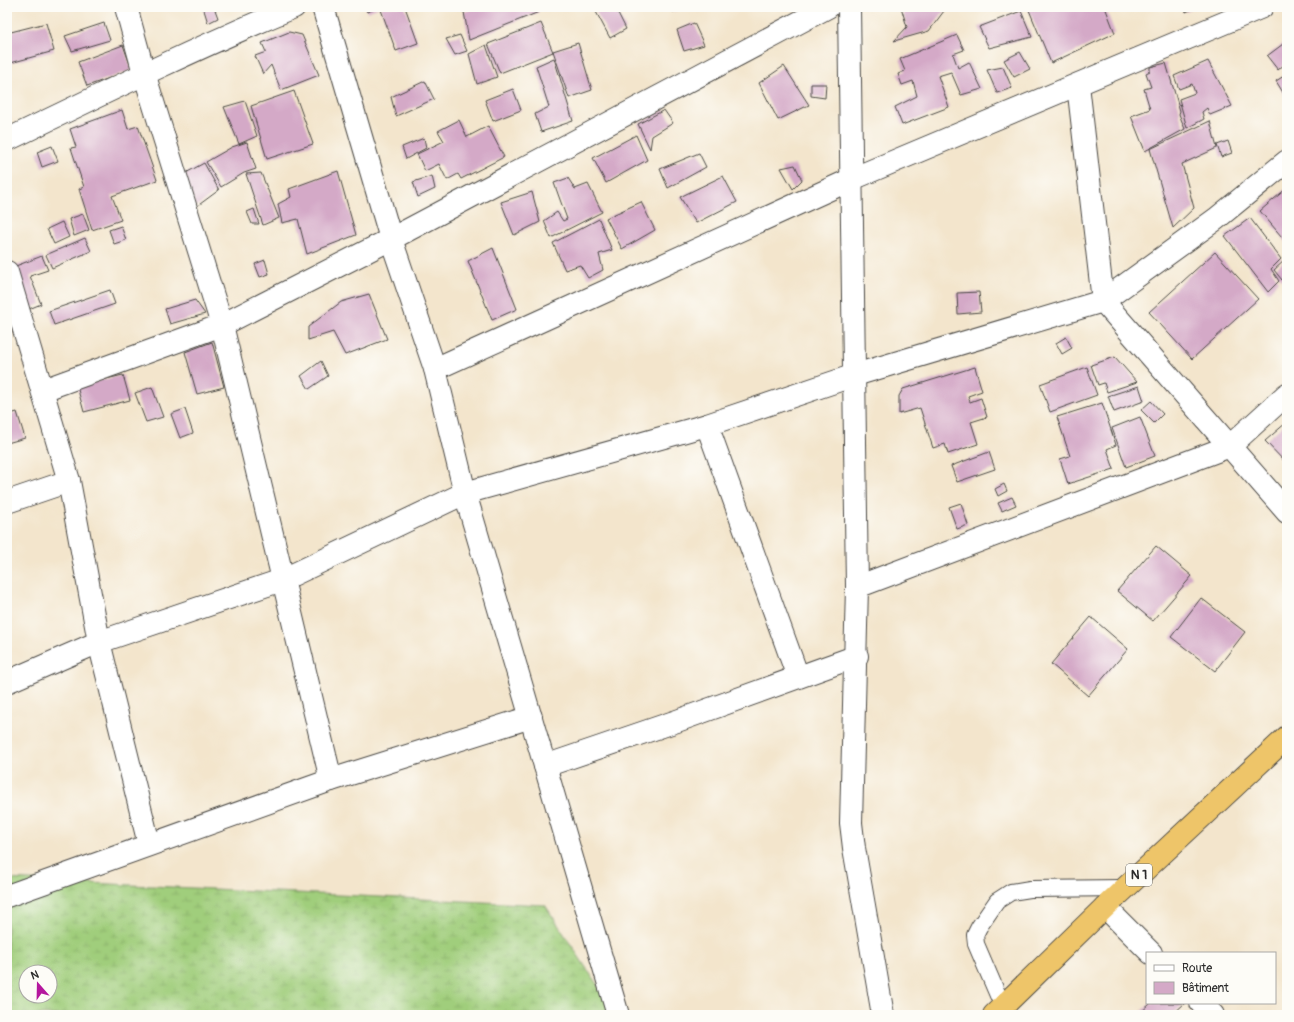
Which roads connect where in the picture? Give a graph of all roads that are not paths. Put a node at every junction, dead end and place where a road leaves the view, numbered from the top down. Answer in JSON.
{"nodes":[{"id":1,"x":126,"y":7,"type":"edge"},
{"id":2,"x":294,"y":7,"type":"edge"},
{"id":3,"x":323,"y":7,"type":"edge"},
{"id":4,"x":828,"y":7,"type":"edge"},
{"id":5,"x":849,"y":7,"type":"edge"},
{"id":6,"x":1262,"y":7,"type":"edge"},
{"id":7,"x":144,"y":73,"type":"junction"},
{"id":8,"x":1078,"y":85,"type":"junction"},
{"id":9,"x":7,"y":140,"type":"edge"},
{"id":10,"x":1287,"y":161,"type":"edge"},
{"id":11,"x":852,"y":179,"type":"junction"},
{"id":12,"x":391,"y":239,"type":"junction"},
{"id":13,"x":7,"y":272,"type":"edge"},
{"id":14,"x":1103,"y":301,"type":"junction"},
{"id":15,"x":222,"y":325,"type":"junction"},
{"id":16,"x":435,"y":369,"type":"junction"},
{"id":17,"x":855,"y":376,"type":"junction"},
{"id":18,"x":44,"y":390,"type":"junction"},
{"id":19,"x":1287,"y":394,"type":"edge"},
{"id":20,"x":707,"y":425,"type":"junction"},
{"id":21,"x":1230,"y":446,"type":"junction"},
{"id":22,"x":69,"y":481,"type":"junction"},
{"id":23,"x":465,"y":493,"type":"junction"},
{"id":24,"x":7,"y":502,"type":"edge"},
{"id":25,"x":1287,"y":512,"type":"edge"},
{"id":26,"x":282,"y":580,"type":"junction"},
{"id":27,"x":857,"y":587,"type":"junction"},
{"id":28,"x":99,"y":642,"type":"junction"},
{"id":29,"x":857,"y":656,"type":"junction"},
{"id":30,"x":798,"y":677,"type":"junction"},
{"id":31,"x":7,"y":682,"type":"edge"},
{"id":32,"x":531,"y":717,"type":"junction"},
{"id":33,"x":1287,"y":737,"type":"edge"},
{"id":34,"x":545,"y":766,"type":"junction"},
{"id":35,"x":331,"y":780,"type":"junction"},
{"id":36,"x":150,"y":844,"type":"junction"},
{"id":37,"x":1125,"y":888,"type":"junction"},
{"id":38,"x":7,"y":896,"type":"edge"},
{"id":39,"x":1105,"y":907,"type":"junction"},
{"id":40,"x":1150,"y":952,"type":"edge"},
{"id":41,"x":1202,"y":1004,"type":"edge"},
{"id":42,"x":998,"y":1011,"type":"edge"},
{"id":43,"x":618,"y":1015,"type":"edge"},
{"id":44,"x":883,"y":1015,"type":"edge"},
{"id":45,"x":1213,"y":1015,"type":"edge"}],
"edges":[{"from":1,"to":7,"type":"street"},
{"from":2,"to":7,"type":"street"},
{"from":3,"to":12,"type":"street"},
{"from":4,"to":12,"type":"street"},
{"from":5,"to":11,"type":"street"},
{"from":6,"to":8,"type":"street"},
{"from":7,"to":9,"type":"street"},
{"from":7,"to":15,"type":"street"},
{"from":8,"to":11,"type":"street"},
{"from":8,"to":14,"type":"street"},
{"from":10,"to":14,"type":"street"},
{"from":11,"to":16,"type":"street"},
{"from":11,"to":17,"type":"street"},
{"from":12,"to":15,"type":"street"},
{"from":12,"to":16,"type":"street"},
{"from":13,"to":18,"type":"street"},
{"from":14,"to":17,"type":"street"},
{"from":14,"to":21,"type":"street"},
{"from":15,"to":18,"type":"street"},
{"from":15,"to":26,"type":"street"},
{"from":16,"to":23,"type":"street"},
{"from":17,"to":20,"type":"street"},
{"from":17,"to":27,"type":"street"},
{"from":18,"to":22,"type":"street"},
{"from":19,"to":21,"type":"street"},
{"from":20,"to":23,"type":"street"},
{"from":20,"to":30,"type":"street"},
{"from":21,"to":25,"type":"street"},
{"from":21,"to":27,"type":"street"},
{"from":22,"to":24,"type":"street"},
{"from":22,"to":28,"type":"street"},
{"from":23,"to":26,"type":"street"},
{"from":23,"to":32,"type":"street"},
{"from":26,"to":28,"type":"street"},
{"from":26,"to":35,"type":"street"},
{"from":27,"to":29,"type":"street"},
{"from":28,"to":31,"type":"street"},
{"from":28,"to":36,"type":"street"},
{"from":29,"to":30,"type":"street"},
{"from":29,"to":44,"type":"street"},
{"from":30,"to":34,"type":"street"},
{"from":32,"to":34,"type":"street"},
{"from":32,"to":35,"type":"street"},
{"from":33,"to":37,"type":"highway","number":"N 1"},
{"from":34,"to":43,"type":"street"},
{"from":35,"to":36,"type":"street"},
{"from":36,"to":38,"type":"street"},
{"from":37,"to":39,"type":"highway","number":"N 1"},
{"from":37,"to":42,"type":"lane"},
{"from":39,"to":40,"type":"street"},
{"from":39,"to":42,"type":"highway","number":"N 1"},
{"from":41,"to":45,"type":"street"}]}
